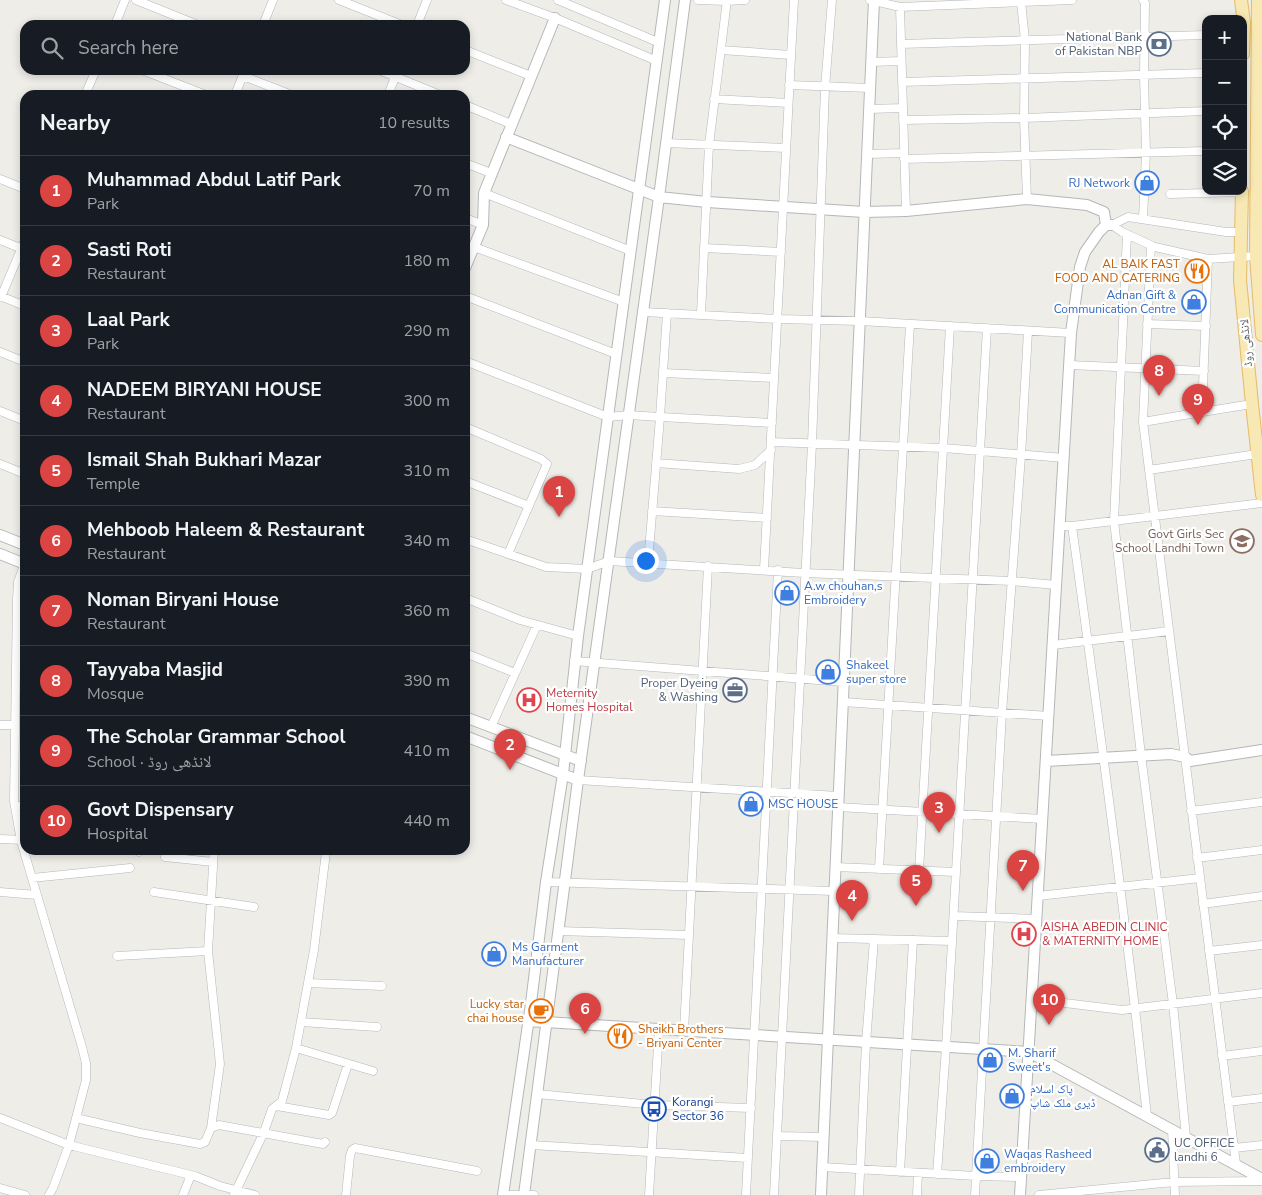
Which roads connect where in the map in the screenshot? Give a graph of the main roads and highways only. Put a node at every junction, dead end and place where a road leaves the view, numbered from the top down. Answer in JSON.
{"nodes":[{"id":1,"x":1241,"y":0,"type":"edge"},
{"id":2,"x":1258,"y":0,"type":"edge"},
{"id":3,"x":1242,"y":15,"type":"edge"},
{"id":4,"x":1260,"y":35,"type":"edge"},
{"id":5,"x":1260,"y":152,"type":"edge"},
{"id":6,"x":1242,"y":195,"type":"edge"},
{"id":7,"x":1258,"y":250,"type":"edge"},
{"id":8,"x":1260,"y":291,"type":"edge"},
{"id":9,"x":1262,"y":336,"type":"edge"},
{"id":10,"x":1262,"y":495,"type":"edge"}],
"edges":[{"from":1,"to":3,"type":"main road"},
{"from":2,"to":4,"type":"main road","name":"لانڈھی روڈ"},
{"from":4,"to":5,"type":"main road","name":"لانڈھی روڈ"},
{"from":5,"to":7,"type":"main road","name":"لانڈھی روڈ"},
{"from":6,"to":10,"type":"main road","name":"لانڈھی روڈ"},
{"from":7,"to":8,"type":"main road","name":"لانڈھی روڈ"},
{"from":8,"to":9,"type":"main road","name":"لانڈھی روڈ"}]}
